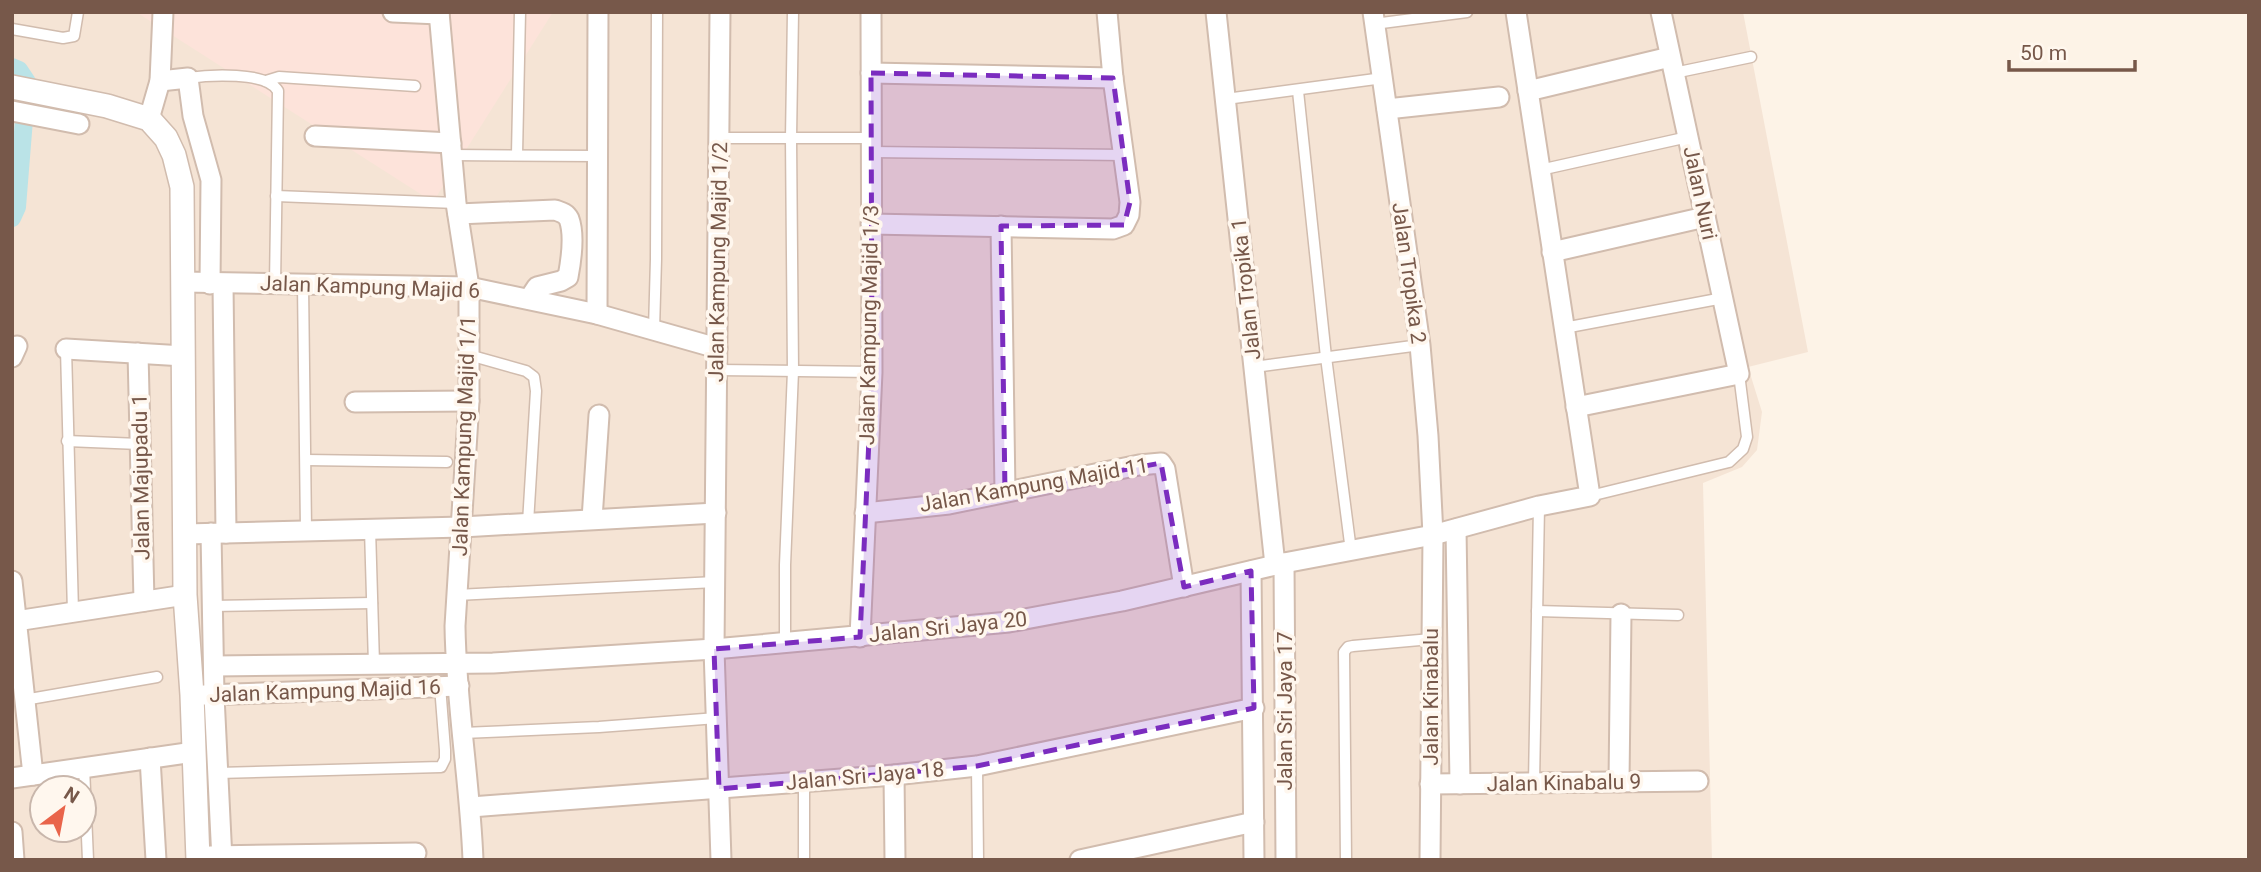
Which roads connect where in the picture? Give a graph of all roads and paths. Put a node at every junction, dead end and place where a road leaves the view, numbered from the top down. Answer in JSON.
{"nodes":[{"id":1,"x":78,"y":12,"type":"edge"},
{"id":2,"x":163,"y":12,"type":"edge"},
{"id":3,"x":393,"y":12,"type":"edge"},
{"id":4,"x":520,"y":12,"type":"edge"},
{"id":5,"x":598,"y":12,"type":"edge"},
{"id":6,"x":657,"y":12,"type":"edge"},
{"id":7,"x":720,"y":12,"type":"edge"},
{"id":8,"x":793,"y":12,"type":"edge"},
{"id":9,"x":870,"y":12,"type":"edge"},
{"id":10,"x":1107,"y":12,"type":"edge"},
{"id":11,"x":1216,"y":12,"type":"edge"},
{"id":12,"x":1467,"y":12,"type":"edge"},
{"id":13,"x":1516,"y":12,"type":"edge"},
{"id":14,"x":1661,"y":12,"type":"edge"},
{"id":15,"x":439,"y":13,"type":"edge"},
{"id":16,"x":1374,"y":18,"type":"edge"},
{"id":17,"x":12,"y":29,"type":"edge"},
{"id":18,"x":1751,"y":57,"type":"dead end"},
{"id":19,"x":1672,"y":65,"type":"junction"},
{"id":20,"x":871,"y":73,"type":"junction"},
{"id":21,"x":188,"y":78,"type":"junction"},
{"id":22,"x":1113,"y":78,"type":"junction"},
{"id":23,"x":1383,"y":78,"type":"junction"},
{"id":24,"x":266,"y":80,"type":"junction"},
{"id":25,"x":160,"y":81,"type":"junction"},
{"id":26,"x":415,"y":86,"type":"dead end"},
{"id":27,"x":21,"y":89,"type":"edge"},
{"id":28,"x":1298,"y":91,"type":"junction"},
{"id":29,"x":1528,"y":91,"type":"junction"},
{"id":30,"x":1499,"y":97,"type":"dead end"},
{"id":31,"x":1226,"y":99,"type":"junction"},
{"id":32,"x":1387,"y":109,"type":"junction"},
{"id":33,"x":20,"y":113,"type":"edge"},
{"id":34,"x":149,"y":120,"type":"junction"},
{"id":35,"x":79,"y":124,"type":"dead end"},
{"id":36,"x":315,"y":136,"type":"dead end"},
{"id":37,"x":1688,"y":137,"type":"junction"},
{"id":38,"x":719,"y":138,"type":"junction"},
{"id":39,"x":791,"y":138,"type":"junction"},
{"id":40,"x":871,"y":145,"type":"junction"},
{"id":41,"x":452,"y":149,"type":"junction"},
{"id":42,"x":517,"y":154,"type":"junction"},
{"id":43,"x":1124,"y":155,"type":"junction"},
{"id":44,"x":596,"y":156,"type":"junction"},
{"id":45,"x":1540,"y":170,"type":"junction"},
{"id":46,"x":276,"y":196,"type":"junction"},
{"id":47,"x":457,"y":209,"type":"junction"},
{"id":48,"x":1705,"y":217,"type":"junction"},
{"id":49,"x":871,"y":224,"type":"junction"},
{"id":50,"x":1001,"y":226,"type":"junction"},
{"id":51,"x":1552,"y":252,"type":"junction"},
{"id":52,"x":183,"y":282,"type":"junction"},
{"id":53,"x":216,"y":284,"type":"junction"},
{"id":54,"x":275,"y":284,"type":"junction"},
{"id":55,"x":303,"y":285,"type":"junction"},
{"id":56,"x":469,"y":287,"type":"junction"},
{"id":57,"x":529,"y":299,"type":"junction"},
{"id":58,"x":1723,"y":299,"type":"junction"},
{"id":59,"x":597,"y":314,"type":"junction"},
{"id":60,"x":1564,"y":328,"type":"junction"},
{"id":61,"x":654,"y":330,"type":"junction"},
{"id":62,"x":1420,"y":345,"type":"junction"},
{"id":63,"x":717,"y":348,"type":"junction"},
{"id":64,"x":65,"y":349,"type":"joint"},
{"id":65,"x":138,"y":353,"type":"junction"},
{"id":66,"x":184,"y":355,"type":"junction"},
{"id":67,"x":469,"y":355,"type":"junction"},
{"id":68,"x":1326,"y":357,"type":"junction"},
{"id":69,"x":1254,"y":367,"type":"junction"},
{"id":70,"x":717,"y":370,"type":"junction"},
{"id":71,"x":793,"y":372,"type":"junction"},
{"id":72,"x":872,"y":372,"type":"junction"},
{"id":73,"x":1739,"y":374,"type":"junction"},
{"id":74,"x":469,"y":401,"type":"junction"},
{"id":75,"x":355,"y":402,"type":"dead end"},
{"id":76,"x":1576,"y":407,"type":"junction"},
{"id":77,"x":599,"y":415,"type":"dead end"},
{"id":78,"x":67,"y":442,"type":"junction"},
{"id":79,"x":139,"y":444,"type":"junction"},
{"id":80,"x":306,"y":460,"type":"junction"},
{"id":81,"x":447,"y":462,"type":"dead end"},
{"id":82,"x":1005,"y":492,"type":"junction"},
{"id":83,"x":1590,"y":496,"type":"junction"},
{"id":84,"x":1539,"y":506,"type":"junction"},
{"id":85,"x":716,"y":513,"type":"junction"},
{"id":86,"x":865,"y":513,"type":"junction"},
{"id":87,"x":592,"y":519,"type":"junction"},
{"id":88,"x":528,"y":523,"type":"junction"},
{"id":89,"x":462,"y":527,"type":"junction"},
{"id":90,"x":370,"y":529,"type":"junction"},
{"id":91,"x":1456,"y":529,"type":"junction"},
{"id":92,"x":306,"y":530,"type":"junction"},
{"id":93,"x":218,"y":533,"type":"junction"},
{"id":94,"x":185,"y":534,"type":"junction"},
{"id":95,"x":1433,"y":534,"type":"junction"},
{"id":96,"x":1351,"y":551,"type":"junction"},
{"id":97,"x":1280,"y":564,"type":"junction"},
{"id":98,"x":1251,"y":571,"type":"junction"},
{"id":99,"x":12,"y":582,"type":"edge"},
{"id":100,"x":715,"y":582,"type":"junction"},
{"id":101,"x":1184,"y":587,"type":"junction"},
{"id":102,"x":186,"y":595,"type":"junction"},
{"id":103,"x":456,"y":595,"type":"junction"},
{"id":104,"x":144,"y":601,"type":"junction"},
{"id":105,"x":372,"y":603,"type":"junction"},
{"id":106,"x":212,"y":606,"type":"junction"},
{"id":107,"x":1537,"y":611,"type":"junction"},
{"id":108,"x":73,"y":612,"type":"junction"},
{"id":109,"x":1621,"y":614,"type":"junction"},
{"id":110,"x":1678,"y":615,"type":"dead end"},
{"id":111,"x":16,"y":621,"type":"junction"},
{"id":112,"x":860,"y":637,"type":"junction"},
{"id":113,"x":1431,"y":639,"type":"junction"},
{"id":114,"x":785,"y":642,"type":"junction"},
{"id":115,"x":715,"y":649,"type":"junction"},
{"id":116,"x":455,"y":662,"type":"junction"},
{"id":117,"x":374,"y":664,"type":"junction"},
{"id":118,"x":214,"y":666,"type":"junction"},
{"id":119,"x":157,"y":677,"type":"dead end"},
{"id":120,"x":450,"y":686,"type":"junction"},
{"id":121,"x":203,"y":696,"type":"junction"},
{"id":122,"x":24,"y":700,"type":"junction"},
{"id":123,"x":1254,"y":708,"type":"junction"},
{"id":124,"x":717,"y":718,"type":"junction"},
{"id":125,"x":463,"y":733,"type":"junction"},
{"id":126,"x":194,"y":752,"type":"junction"},
{"id":127,"x":150,"y":758,"type":"junction"},
{"id":128,"x":977,"y":765,"type":"junction"},
{"id":129,"x":84,"y":767,"type":"junction"},
{"id":130,"x":218,"y":773,"type":"junction"},
{"id":131,"x":33,"y":774,"type":"edge"},
{"id":132,"x":39,"y":774,"type":"edge"},
{"id":133,"x":894,"y":775,"type":"junction"},
{"id":134,"x":804,"y":782,"type":"junction"},
{"id":135,"x":1619,"y":782,"type":"junction"},
{"id":136,"x":1698,"y":782,"type":"dead end"},
{"id":137,"x":1534,"y":783,"type":"junction"},
{"id":138,"x":1430,"y":784,"type":"junction"},
{"id":139,"x":1460,"y":784,"type":"junction"},
{"id":140,"x":719,"y":789,"type":"junction"},
{"id":141,"x":471,"y":807,"type":"junction"},
{"id":142,"x":1254,"y":822,"type":"junction"},
{"id":143,"x":1153,"y":852,"type":"edge"},
{"id":144,"x":416,"y":853,"type":"dead end"},
{"id":145,"x":365,"y":857,"type":"edge"},
{"id":146,"x":198,"y":858,"type":"edge"},
{"id":147,"x":222,"y":858,"type":"edge"},
{"id":148,"x":88,"y":860,"type":"edge"},
{"id":149,"x":156,"y":860,"type":"edge"},
{"id":150,"x":473,"y":860,"type":"edge"},
{"id":151,"x":721,"y":860,"type":"edge"},
{"id":152,"x":804,"y":860,"type":"edge"},
{"id":153,"x":895,"y":860,"type":"edge"},
{"id":154,"x":978,"y":860,"type":"edge"},
{"id":155,"x":1080,"y":860,"type":"edge"},
{"id":156,"x":1254,"y":860,"type":"edge"},
{"id":157,"x":1286,"y":860,"type":"edge"},
{"id":158,"x":1346,"y":860,"type":"edge"},
{"id":159,"x":1430,"y":860,"type":"edge"}],
"edges":[{"from":1,"to":17,"type":"lane"},
{"from":2,"to":25,"type":"street"},
{"from":3,"to":15,"type":"street"},
{"from":4,"to":42,"type":"lane"},
{"from":5,"to":44,"type":"street"},
{"from":6,"to":61,"type":"lane"},
{"from":7,"to":38,"type":"street","name":"Jalan Kampung Majid 1/2"},
{"from":8,"to":39,"type":"lane"},
{"from":9,"to":20,"type":"street","name":"Jalan Kampung Majid 1/3"},
{"from":10,"to":22,"type":"street"},
{"from":11,"to":31,"type":"street","name":"Jalan Tropika 1"},
{"from":12,"to":16,"type":"lane"},
{"from":13,"to":29,"type":"street"},
{"from":14,"to":19,"type":"street","name":"Jalan Nuri"},
{"from":15,"to":41,"type":"street","name":"Jalan Kampung Majid 1/1"},
{"from":16,"to":23,"type":"street","name":"Jalan Tropika 2"},
{"from":18,"to":19,"type":"lane"},
{"from":19,"to":29,"type":"street"},
{"from":19,"to":37,"type":"street","name":"Jalan Nuri"},
{"from":20,"to":22,"type":"street"},
{"from":20,"to":40,"type":"street","name":"Jalan Kampung Majid 1/3"},
{"from":21,"to":24,"type":"lane"},
{"from":21,"to":25,"type":"street"},
{"from":21,"to":53,"type":"street"},
{"from":22,"to":43,"type":"street"},
{"from":23,"to":28,"type":"lane"},
{"from":23,"to":32,"type":"street","name":"Jalan Tropika 2"},
{"from":24,"to":26,"type":"lane"},
{"from":24,"to":46,"type":"lane"},
{"from":25,"to":34,"type":"street"},
{"from":27,"to":34,"type":"street"},
{"from":28,"to":31,"type":"lane"},
{"from":28,"to":68,"type":"lane"},
{"from":29,"to":45,"type":"street"},
{"from":30,"to":32,"type":"street"},
{"from":31,"to":69,"type":"street","name":"Jalan Tropika 1"},
{"from":32,"to":62,"type":"street","name":"Jalan Tropika 2"},
{"from":33,"to":35,"type":"street"},
{"from":34,"to":52,"type":"street"},
{"from":36,"to":41,"type":"street"},
{"from":37,"to":45,"type":"lane"},
{"from":37,"to":48,"type":"street","name":"Jalan Nuri"},
{"from":38,"to":39,"type":"lane"},
{"from":38,"to":63,"type":"street","name":"Jalan Kampung Majid 1/2"},
{"from":39,"to":40,"type":"lane"},
{"from":39,"to":71,"type":"lane"},
{"from":40,"to":43,"type":"lane"},
{"from":40,"to":49,"type":"street","name":"Jalan Kampung Majid 1/3"},
{"from":41,"to":42,"type":"lane"},
{"from":41,"to":47,"type":"street","name":"Jalan Kampung Majid 1/1"},
{"from":42,"to":44,"type":"lane"},
{"from":43,"to":50,"type":"street"},
{"from":44,"to":59,"type":"street"},
{"from":45,"to":51,"type":"street"},
{"from":46,"to":47,"type":"lane"},
{"from":46,"to":54,"type":"lane"},
{"from":47,"to":56,"type":"street","name":"Jalan Kampung Majid 1/1"},
{"from":47,"to":57,"type":"street"},
{"from":48,"to":51,"type":"street"},
{"from":48,"to":58,"type":"street","name":"Jalan Nuri"},
{"from":49,"to":50,"type":"street"},
{"from":49,"to":72,"type":"street","name":"Jalan Kampung Majid 1/3"},
{"from":50,"to":82,"type":"street"},
{"from":51,"to":60,"type":"street"},
{"from":52,"to":53,"type":"street","name":"Jalan Kampung Majid 6"},
{"from":52,"to":66,"type":"street"},
{"from":53,"to":54,"type":"street","name":"Jalan Kampung Majid 6"},
{"from":53,"to":93,"type":"street"},
{"from":54,"to":55,"type":"street","name":"Jalan Kampung Majid 6"},
{"from":55,"to":56,"type":"street","name":"Jalan Kampung Majid 6"},
{"from":55,"to":80,"type":"lane"},
{"from":56,"to":57,"type":"street","name":"Jalan Kampung Majid 6"},
{"from":56,"to":67,"type":"street","name":"Jalan Kampung Majid 1/1"},
{"from":57,"to":59,"type":"street","name":"Jalan Kampung Majid 6"},
{"from":58,"to":60,"type":"lane"},
{"from":58,"to":73,"type":"street","name":"Jalan Nuri"},
{"from":59,"to":61,"type":"street","name":"Jalan Kampung Majid 6"},
{"from":60,"to":76,"type":"street"},
{"from":61,"to":63,"type":"street","name":"Jalan Kampung Majid 6"},
{"from":62,"to":68,"type":"lane"},
{"from":62,"to":95,"type":"street","name":"Jalan Tropika 2"},
{"from":63,"to":70,"type":"street","name":"Jalan Kampung Majid 1/2"},
{"from":64,"to":65,"type":"street"},
{"from":64,"to":78,"type":"lane"},
{"from":65,"to":66,"type":"street"},
{"from":65,"to":79,"type":"street","name":"Jalan Majupadu 1"},
{"from":66,"to":94,"type":"street"},
{"from":67,"to":74,"type":"street","name":"Jalan Kampung Majid 1/1"},
{"from":67,"to":88,"type":"lane"},
{"from":68,"to":69,"type":"lane"},
{"from":68,"to":96,"type":"lane"},
{"from":69,"to":97,"type":"street","name":"Jalan Tropika 1"},
{"from":70,"to":71,"type":"lane"},
{"from":70,"to":85,"type":"street","name":"Jalan Kampung Majid 1/2"},
{"from":71,"to":72,"type":"lane"},
{"from":71,"to":114,"type":"lane"},
{"from":72,"to":86,"type":"street","name":"Jalan Kampung Majid 1/3"},
{"from":73,"to":76,"type":"street"},
{"from":73,"to":83,"type":"lane"},
{"from":74,"to":75,"type":"street"},
{"from":74,"to":89,"type":"street","name":"Jalan Kampung Majid 1/1"},
{"from":76,"to":83,"type":"street"},
{"from":77,"to":87,"type":"street"},
{"from":78,"to":79,"type":"lane"},
{"from":78,"to":108,"type":"lane"},
{"from":79,"to":104,"type":"street","name":"Jalan Majupadu 1"},
{"from":80,"to":81,"type":"lane"},
{"from":80,"to":92,"type":"lane"},
{"from":82,"to":86,"type":"street","name":"Jalan Kampung Majid 11"},
{"from":82,"to":101,"type":"street","name":"Jalan Kampung Majid 11"},
{"from":83,"to":84,"type":"street","name":"Jalan Sri Jaya 20"},
{"from":84,"to":91,"type":"street","name":"Jalan Sri Jaya 20"},
{"from":84,"to":107,"type":"lane"},
{"from":85,"to":87,"type":"street"},
{"from":85,"to":100,"type":"street","name":"Jalan Kampung Majid 1/2"},
{"from":86,"to":112,"type":"street","name":"Jalan Kampung Majid 1/3"},
{"from":87,"to":88,"type":"street"},
{"from":88,"to":89,"type":"street"},
{"from":89,"to":90,"type":"street"},
{"from":89,"to":103,"type":"street","name":"Jalan Kampung Majid 1/1"},
{"from":90,"to":92,"type":"street"},
{"from":90,"to":105,"type":"lane"},
{"from":91,"to":95,"type":"street","name":"Jalan Sri Jaya 20"},
{"from":91,"to":139,"type":"street"},
{"from":92,"to":93,"type":"street"},
{"from":93,"to":94,"type":"street"},
{"from":93,"to":106,"type":"street"},
{"from":94,"to":102,"type":"street"},
{"from":95,"to":96,"type":"street","name":"Jalan Sri Jaya 20"},
{"from":95,"to":113,"type":"street","name":"Jalan Kinabalu"},
{"from":96,"to":97,"type":"street","name":"Jalan Sri Jaya 20"},
{"from":97,"to":98,"type":"street","name":"Jalan Sri Jaya 20"},
{"from":97,"to":157,"type":"street","name":"Jalan Sri Jaya 17"},
{"from":98,"to":101,"type":"street","name":"Jalan Sri Jaya 20"},
{"from":98,"to":123,"type":"street","name":"Jalan Sri Jaya 17"},
{"from":99,"to":111,"type":"street"},
{"from":100,"to":103,"type":"lane"},
{"from":100,"to":115,"type":"street","name":"Jalan Kampung Majid 1/2"},
{"from":101,"to":112,"type":"street","name":"Jalan Sri Jaya 20"},
{"from":102,"to":104,"type":"street"},
{"from":102,"to":121,"type":"street"},
{"from":103,"to":116,"type":"street","name":"Jalan Kampung Majid 1/1"},
{"from":104,"to":108,"type":"street"},
{"from":105,"to":106,"type":"lane"},
{"from":105,"to":117,"type":"lane"},
{"from":106,"to":118,"type":"street"},
{"from":107,"to":109,"type":"lane"},
{"from":107,"to":137,"type":"lane"},
{"from":108,"to":111,"type":"street"},
{"from":109,"to":110,"type":"lane"},
{"from":109,"to":135,"type":"street"},
{"from":111,"to":122,"type":"street"},
{"from":112,"to":114,"type":"street","name":"Jalan Sri Jaya 20"},
{"from":113,"to":138,"type":"street","name":"Jalan Kinabalu"},
{"from":113,"to":158,"type":"lane"},
{"from":114,"to":115,"type":"street","name":"Jalan Sri Jaya 20"},
{"from":115,"to":116,"type":"street","name":"Jalan Sri Jaya 20"},
{"from":115,"to":124,"type":"street","name":"Jalan Kampung Majid 1/2"},
{"from":116,"to":117,"type":"street","name":"Jalan Sri Jaya 20"},
{"from":116,"to":120,"type":"street","name":"Jalan Kampung Majid 1/1"},
{"from":117,"to":118,"type":"street","name":"Jalan Sri Jaya 20"},
{"from":118,"to":121,"type":"street"},
{"from":119,"to":122,"type":"lane"},
{"from":120,"to":121,"type":"street","name":"Jalan Kampung Majid 16"},
{"from":120,"to":125,"type":"street","name":"Jalan Kampung Majid 1/1"},
{"from":120,"to":130,"type":"lane"},
{"from":121,"to":126,"type":"street"},
{"from":121,"to":130,"type":"street"},
{"from":122,"to":131,"type":"street"},
{"from":123,"to":128,"type":"street","name":"Jalan Sri Jaya 18"},
{"from":123,"to":142,"type":"street","name":"Jalan Sri Jaya 17"},
{"from":124,"to":125,"type":"lane"},
{"from":124,"to":140,"type":"street","name":"Jalan Kampung Majid 1/2"},
{"from":125,"to":141,"type":"street","name":"Jalan Kampung Majid 1/1"},
{"from":126,"to":127,"type":"street"},
{"from":126,"to":146,"type":"street"},
{"from":127,"to":129,"type":"street"},
{"from":127,"to":149,"type":"street"},
{"from":128,"to":133,"type":"street","name":"Jalan Sri Jaya 18"},
{"from":128,"to":154,"type":"lane"},
{"from":129,"to":132,"type":"street"},
{"from":129,"to":148,"type":"lane"},
{"from":130,"to":147,"type":"street"},
{"from":133,"to":134,"type":"street","name":"Jalan Sri Jaya 18"},
{"from":133,"to":153,"type":"street"},
{"from":134,"to":140,"type":"street","name":"Jalan Sri Jaya 18"},
{"from":134,"to":152,"type":"lane"},
{"from":135,"to":136,"type":"street","name":"Jalan Kinabalu 9"},
{"from":135,"to":137,"type":"street","name":"Jalan Kinabalu 9"},
{"from":137,"to":139,"type":"street","name":"Jalan Kinabalu 9"},
{"from":138,"to":139,"type":"street","name":"Jalan Kinabalu 9"},
{"from":138,"to":159,"type":"street","name":"Jalan Kinabalu"},
{"from":140,"to":141,"type":"street","name":"Jalan Sri Jaya 18"},
{"from":140,"to":151,"type":"street","name":"Jalan Kampung Majid 1/2"},
{"from":141,"to":150,"type":"street","name":"Jalan Kampung Majid 1/1"},
{"from":142,"to":143,"type":"street"},
{"from":142,"to":156,"type":"street","name":"Jalan Sri Jaya 17"},
{"from":143,"to":155,"type":"street"},
{"from":144,"to":145,"type":"street"},
{"from":145,"to":147,"type":"street"},
{"from":146,"to":147,"type":"street"}]}
